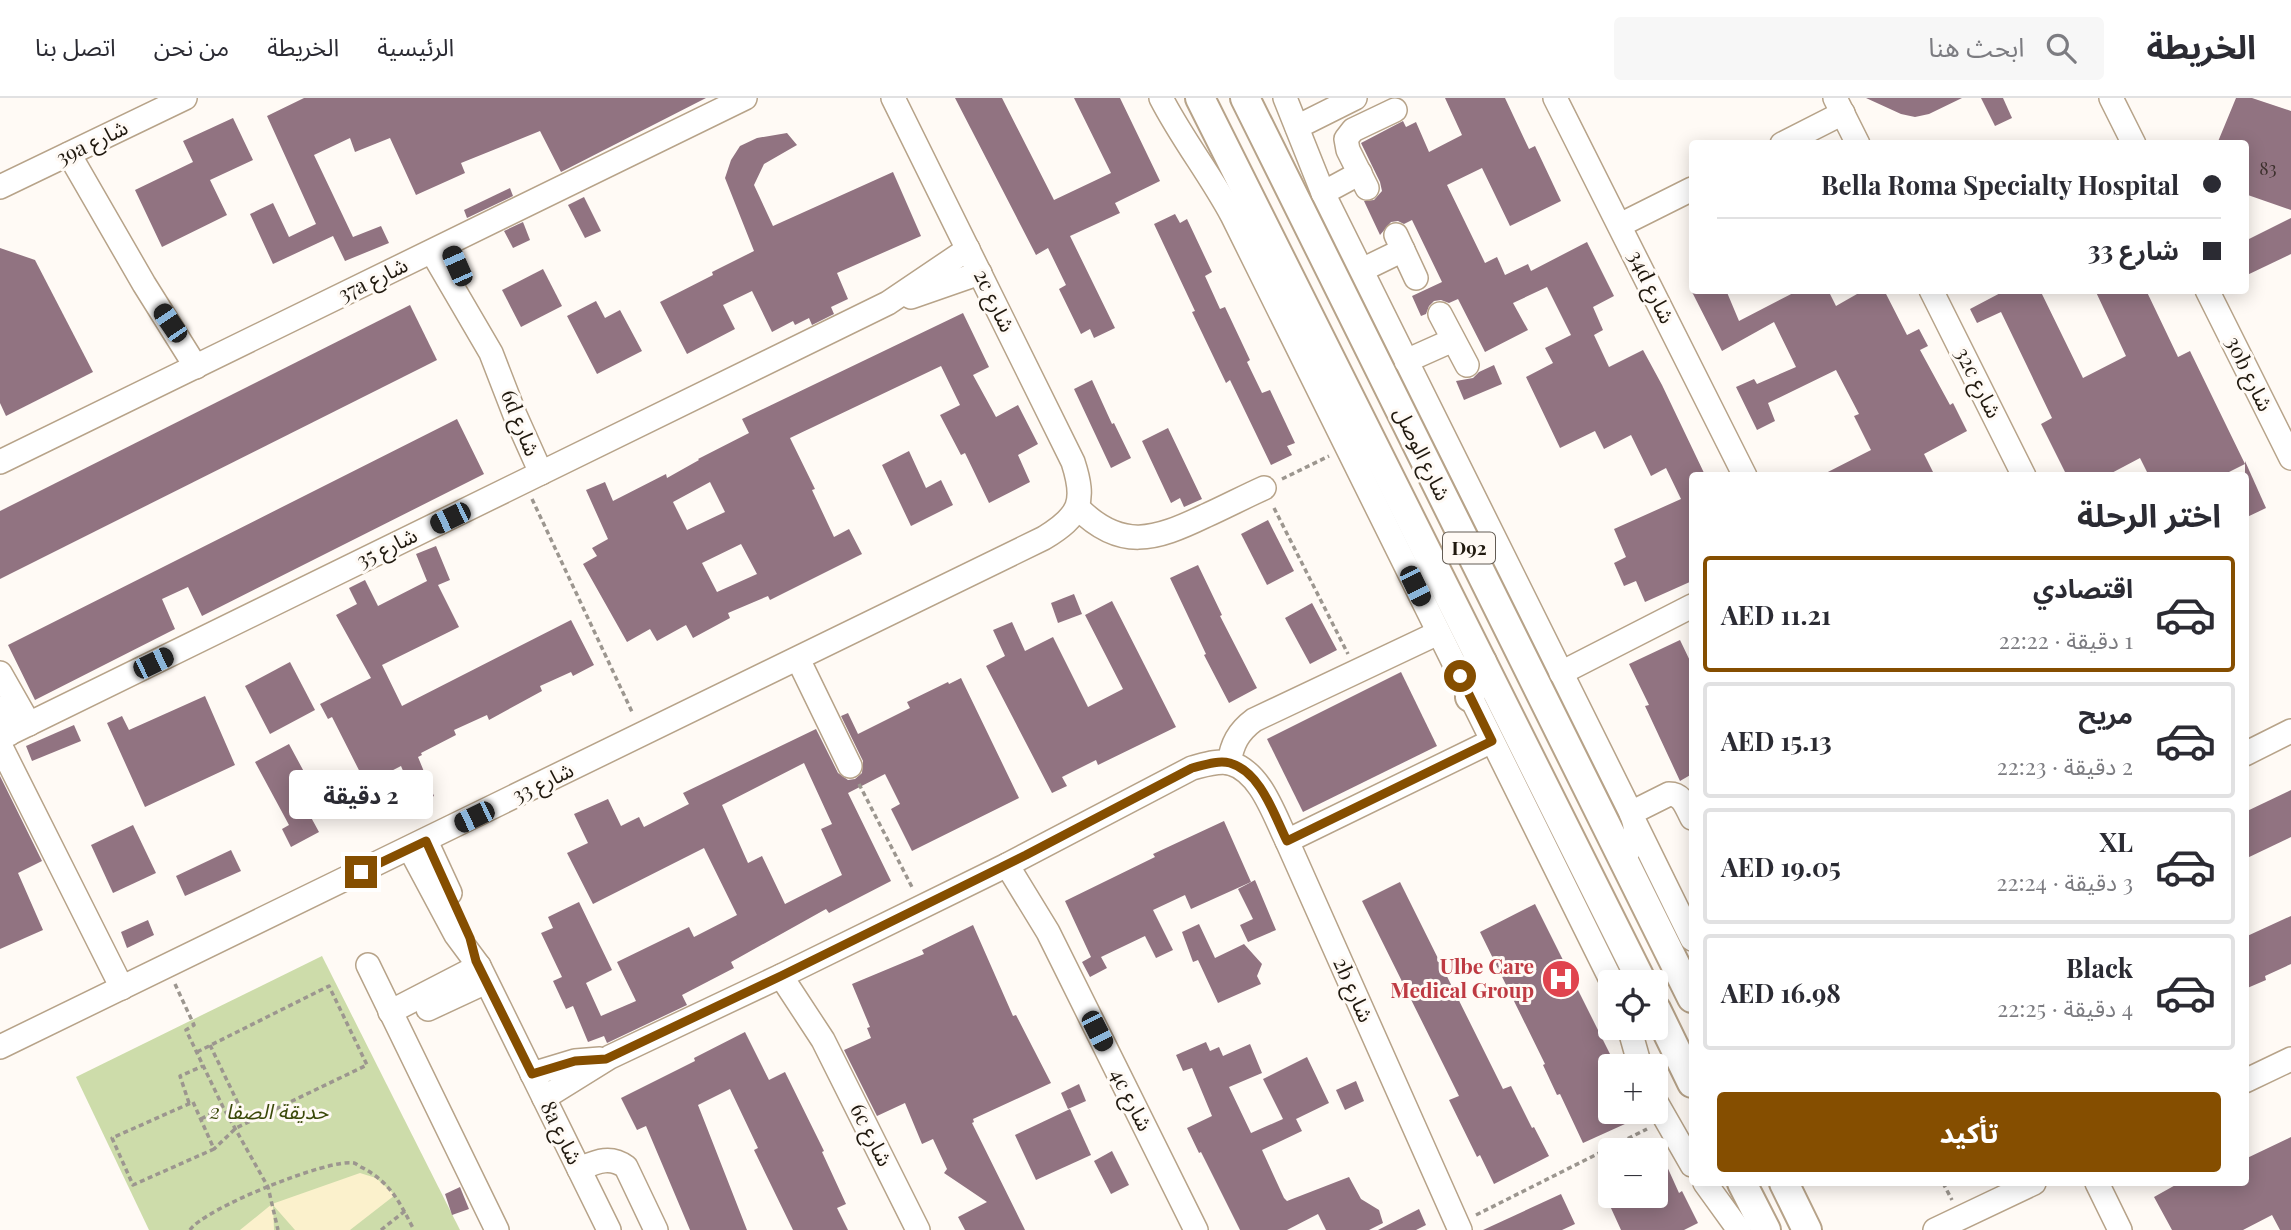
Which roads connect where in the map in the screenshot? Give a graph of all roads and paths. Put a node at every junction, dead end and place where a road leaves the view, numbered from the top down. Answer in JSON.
{"nodes":[{"id":1,"x":185,"y":98,"type":"edge"},
{"id":2,"x":745,"y":98,"type":"edge"},
{"id":3,"x":893,"y":98,"type":"edge"},
{"id":4,"x":1161,"y":98,"type":"edge"},
{"id":5,"x":1200,"y":98,"type":"edge"},
{"id":6,"x":1245,"y":98,"type":"edge"},
{"id":7,"x":1285,"y":98,"type":"edge"},
{"id":8,"x":1355,"y":98,"type":"edge"},
{"id":9,"x":1555,"y":98,"type":"edge"},
{"id":10,"x":2112,"y":98,"type":"edge"},
{"id":11,"x":1839,"y":106,"type":"edge"},
{"id":12,"x":1395,"y":110,"type":"dead end"},
{"id":13,"x":1297,"y":127,"type":"junction"},
{"id":14,"x":1788,"y":140,"type":"edge"},
{"id":15,"x":1856,"y":140,"type":"edge"},
{"id":16,"x":2132,"y":140,"type":"edge"},
{"id":17,"x":77,"y":150,"type":"junction"},
{"id":18,"x":0,"y":187,"type":"edge"},
{"id":19,"x":1689,"y":190,"type":"edge"},
{"id":20,"x":1323,"y":193,"type":"junction"},
{"id":21,"x":1620,"y":225,"type":"junction"},
{"id":22,"x":440,"y":248,"type":"junction"},
{"id":23,"x":968,"y":249,"type":"junction"},
{"id":24,"x":1362,"y":270,"type":"junction"},
{"id":25,"x":980,"y":273,"type":"junction"},
{"id":26,"x":1416,"y":278,"type":"dead end"},
{"id":27,"x":1933,"y":294,"type":"edge"},
{"id":28,"x":2209,"y":294,"type":"edge"},
{"id":29,"x":888,"y":303,"type":"junction"},
{"id":30,"x":1440,"y":314,"type":"dead end"},
{"id":31,"x":1454,"y":340,"type":"junction"},
{"id":32,"x":1406,"y":361,"type":"junction"},
{"id":33,"x":1467,"y":365,"type":"dead end"},
{"id":34,"x":188,"y":370,"type":"junction"},
{"id":35,"x":1346,"y":447,"type":"junction"},
{"id":36,"x":2291,"y":458,"type":"edge"},
{"id":37,"x":0,"y":462,"type":"edge"},
{"id":38,"x":1743,"y":472,"type":"edge"},
{"id":39,"x":2022,"y":472,"type":"edge"},
{"id":40,"x":541,"y":473,"type":"junction"},
{"id":41,"x":1264,"y":488,"type":"junction"},
{"id":42,"x":1078,"y":508,"type":"junction"},
{"id":43,"x":1689,"y":609,"type":"edge"},
{"id":44,"x":1438,"y":633,"type":"junction"},
{"id":45,"x":798,"y":659,"type":"junction"},
{"id":46,"x":1482,"y":662,"type":"junction"},
{"id":47,"x":0,"y":673,"type":"edge"},
{"id":48,"x":1357,"y":673,"type":"junction"},
{"id":49,"x":1561,"y":673,"type":"junction"},
{"id":50,"x":1470,"y":697,"type":"junction"},
{"id":51,"x":0,"y":708,"type":"edge"},
{"id":52,"x":2291,"y":731,"type":"edge"},
{"id":53,"x":10,"y":735,"type":"edge"},
{"id":54,"x":643,"y":735,"type":"junction"},
{"id":55,"x":1492,"y":741,"type":"junction"},
{"id":56,"x":2249,"y":752,"type":"edge"},
{"id":57,"x":1229,"y":763,"type":"junction"},
{"id":58,"x":850,"y":766,"type":"joint"},
{"id":59,"x":1689,"y":813,"type":"edge"},
{"id":60,"x":1634,"y":819,"type":"junction"},
{"id":61,"x":1287,"y":841,"type":"junction"},
{"id":62,"x":418,"y":845,"type":"junction"},
{"id":63,"x":1623,"y":858,"type":"junction"},
{"id":64,"x":1016,"y":860,"type":"junction"},
{"id":65,"x":922,"y":907,"type":"junction"},
{"id":66,"x":1689,"y":933,"type":"edge"},
{"id":67,"x":368,"y":965,"type":"dead end"},
{"id":68,"x":167,"y":966,"type":"junction"},
{"id":69,"x":480,"y":970,"type":"junction"},
{"id":70,"x":1606,"y":970,"type":"edge"},
{"id":71,"x":1636,"y":970,"type":"edge"},
{"id":72,"x":791,"y":972,"type":"junction"},
{"id":73,"x":122,"y":988,"type":"junction"},
{"id":74,"x":1689,"y":992,"type":"edge"},
{"id":75,"x":393,"y":1018,"type":"junction"},
{"id":76,"x":1668,"y":1034,"type":"edge"},
{"id":77,"x":210,"y":1045,"type":"junction"},
{"id":78,"x":0,"y":1047,"type":"edge"},
{"id":79,"x":197,"y":1052,"type":"junction"},
{"id":80,"x":606,"y":1059,"type":"junction"},
{"id":81,"x":2291,"y":1059,"type":"edge"},
{"id":82,"x":203,"y":1066,"type":"junction"},
{"id":83,"x":532,"y":1074,"type":"junction"},
{"id":84,"x":1689,"y":1077,"type":"edge"},
{"id":85,"x":2249,"y":1079,"type":"edge"},
{"id":86,"x":544,"y":1098,"type":"junction"},
{"id":87,"x":189,"y":1104,"type":"junction"},
{"id":88,"x":223,"y":1107,"type":"junction"},
{"id":89,"x":201,"y":1119,"type":"junction"},
{"id":90,"x":247,"y":1123,"type":"junction"},
{"id":91,"x":1637,"y":1124,"type":"edge"},
{"id":92,"x":1668,"y":1124,"type":"edge"},
{"id":93,"x":236,"y":1128,"type":"junction"},
{"id":94,"x":214,"y":1149,"type":"junction"},
{"id":95,"x":1689,"y":1160,"type":"edge"},
{"id":96,"x":579,"y":1169,"type":"junction"},
{"id":97,"x":1707,"y":1186,"type":"edge"},
{"id":98,"x":1744,"y":1186,"type":"edge"},
{"id":99,"x":1786,"y":1186,"type":"edge"},
{"id":100,"x":2028,"y":1186,"type":"edge"},
{"id":101,"x":2098,"y":1186,"type":"edge"},
{"id":102,"x":268,"y":1187,"type":"junction"},
{"id":103,"x":405,"y":1211,"type":"junction"},
{"id":104,"x":1458,"y":1227,"type":"edge"},
{"id":105,"x":190,"y":1230,"type":"edge"},
{"id":106,"x":278,"y":1230,"type":"edge"},
{"id":107,"x":382,"y":1230,"type":"edge"},
{"id":108,"x":414,"y":1230,"type":"edge"},
{"id":109,"x":497,"y":1230,"type":"edge"},
{"id":110,"x":609,"y":1230,"type":"edge"},
{"id":111,"x":656,"y":1230,"type":"edge"},
{"id":112,"x":918,"y":1230,"type":"edge"},
{"id":113,"x":1196,"y":1230,"type":"edge"},
{"id":114,"x":1739,"y":1230,"type":"edge"},
{"id":115,"x":1766,"y":1230,"type":"edge"},
{"id":116,"x":1807,"y":1230,"type":"edge"},
{"id":117,"x":1936,"y":1230,"type":"edge"},
{"id":118,"x":2120,"y":1230,"type":"edge"}],
"edges":[{"from":1,"to":17,"type":"street","name":"39a شارع"},
{"from":2,"to":22,"type":"street","name":"37a شارع"},
{"from":3,"to":23,"type":"street","name":"2c شارع"},
{"from":4,"to":35,"type":"street"},
{"from":5,"to":46,"type":"main road","name":"شارع الوصل","number":"D92"},
{"from":6,"to":63,"type":"main road","name":"شارع الوصل","number":"D92"},
{"from":7,"to":13,"type":"street"},
{"from":8,"to":13,"type":"street"},
{"from":9,"to":21,"type":"street","name":"34d شارع"},
{"from":10,"to":16,"type":"street"},
{"from":11,"to":14,"type":"street"},
{"from":11,"to":15,"type":"street"},
{"from":12,"to":20,"type":"street"},
{"from":13,"to":20,"type":"street"},
{"from":17,"to":18,"type":"street","name":"39a شارع"},
{"from":17,"to":34,"type":"street"},
{"from":19,"to":21,"type":"street"},
{"from":20,"to":24,"type":"street"},
{"from":21,"to":38,"type":"street","name":"34d شارع"},
{"from":22,"to":34,"type":"street","name":"37a شارع"},
{"from":22,"to":40,"type":"street","name":"6d شارع"},
{"from":23,"to":25,"type":"street","name":"2c شارع"},
{"from":23,"to":29,"type":"street","name":"شارع 35"},
{"from":24,"to":26,"type":"street"},
{"from":24,"to":32,"type":"street"},
{"from":25,"to":29,"type":"street","name":"شارع 35"},
{"from":25,"to":42,"type":"street","name":"2c شارع"},
{"from":27,"to":39,"type":"street","name":"32c شارع"},
{"from":28,"to":36,"type":"street","name":"30b شارع"},
{"from":29,"to":40,"type":"street","name":"شارع 35"},
{"from":30,"to":31,"type":"street"},
{"from":31,"to":32,"type":"street"},
{"from":31,"to":33,"type":"street"},
{"from":32,"to":49,"type":"street"},
{"from":34,"to":37,"type":"street","name":"37a شارع"},
{"from":35,"to":41,"type":"path"},
{"from":35,"to":44,"type":"street"},
{"from":40,"to":53,"type":"street","name":"شارع 35"},
{"from":40,"to":54,"type":"path"},
{"from":41,"to":42,"type":"street"},
{"from":41,"to":48,"type":"path"},
{"from":42,"to":45,"type":"street","name":"شارع 33"},
{"from":43,"to":49,"type":"street"},
{"from":44,"to":48,"type":"street"},
{"from":44,"to":50,"type":"street"},
{"from":45,"to":54,"type":"street","name":"شارع 33"},
{"from":45,"to":58,"type":"street"},
{"from":46,"to":50,"type":"main road"},
{"from":46,"to":71,"type":"main road","name":"شارع الوصل","number":"D92"},
{"from":47,"to":53,"type":"street"},
{"from":48,"to":57,"type":"street"},
{"from":49,"to":60,"type":"street"},
{"from":50,"to":55,"type":"street"},
{"from":51,"to":53,"type":"street"},
{"from":52,"to":56,"type":"street"},
{"from":53,"to":73,"type":"street"},
{"from":54,"to":62,"type":"street","name":"شارع 33"},
{"from":55,"to":61,"type":"street"},
{"from":55,"to":70,"type":"street"},
{"from":57,"to":61,"type":"street","name":"2b شارع"},
{"from":57,"to":64,"type":"street"},
{"from":58,"to":65,"type":"path"},
{"from":59,"to":60,"type":"street"},
{"from":60,"to":63,"type":"street"},
{"from":60,"to":66,"type":"street"},
{"from":61,"to":104,"type":"street","name":"2b شارع"},
{"from":62,"to":68,"type":"street","name":"شارع 33"},
{"from":62,"to":69,"type":"street","name":"8a شارع"},
{"from":63,"to":74,"type":"main road","name":"شارع الوصل","number":"D92"},
{"from":64,"to":65,"type":"street"},
{"from":64,"to":113,"type":"street","name":"4c شارع"},
{"from":65,"to":72,"type":"street"},
{"from":67,"to":75,"type":"street"},
{"from":68,"to":73,"type":"street","name":"شارع 33"},
{"from":68,"to":79,"type":"path"},
{"from":69,"to":75,"type":"street"},
{"from":69,"to":83,"type":"street","name":"8a شارع"},
{"from":72,"to":80,"type":"street"},
{"from":72,"to":112,"type":"street","name":"6c شارع"},
{"from":73,"to":78,"type":"street","name":"شارع 33"},
{"from":75,"to":109,"type":"street"},
{"from":76,"to":84,"type":"main road"},
{"from":77,"to":79,"type":"path"},
{"from":77,"to":90,"type":"path"},
{"from":77,"to":90,"type":"path"},
{"from":79,"to":82,"type":"path"},
{"from":80,"to":83,"type":"street"},
{"from":80,"to":86,"type":"street"},
{"from":81,"to":85,"type":"street"},
{"from":82,"to":87,"type":"path"},
{"from":82,"to":88,"type":"path"},
{"from":83,"to":86,"type":"street","name":"8a شارع"},
{"from":86,"to":96,"type":"street","name":"8a شارع"},
{"from":87,"to":89,"type":"path"},
{"from":87,"to":94,"type":"path"},
{"from":88,"to":89,"type":"path"},
{"from":88,"to":93,"type":"path"},
{"from":89,"to":94,"type":"path"},
{"from":90,"to":93,"type":"path"},
{"from":91,"to":104,"type":"path"},
{"from":92,"to":95,"type":"street"},
{"from":93,"to":94,"type":"path"},
{"from":93,"to":102,"type":"path"},
{"from":96,"to":110,"type":"street","name":"8a شارع"},
{"from":96,"to":111,"type":"street"},
{"from":97,"to":114,"type":"street"},
{"from":98,"to":115,"type":"main road"},
{"from":99,"to":116,"type":"main road"},
{"from":100,"to":117,"type":"street"},
{"from":101,"to":118,"type":"street"},
{"from":102,"to":103,"type":"path"},
{"from":102,"to":105,"type":"path"},
{"from":102,"to":106,"type":"path"},
{"from":103,"to":107,"type":"path"},
{"from":103,"to":108,"type":"path"}]}
